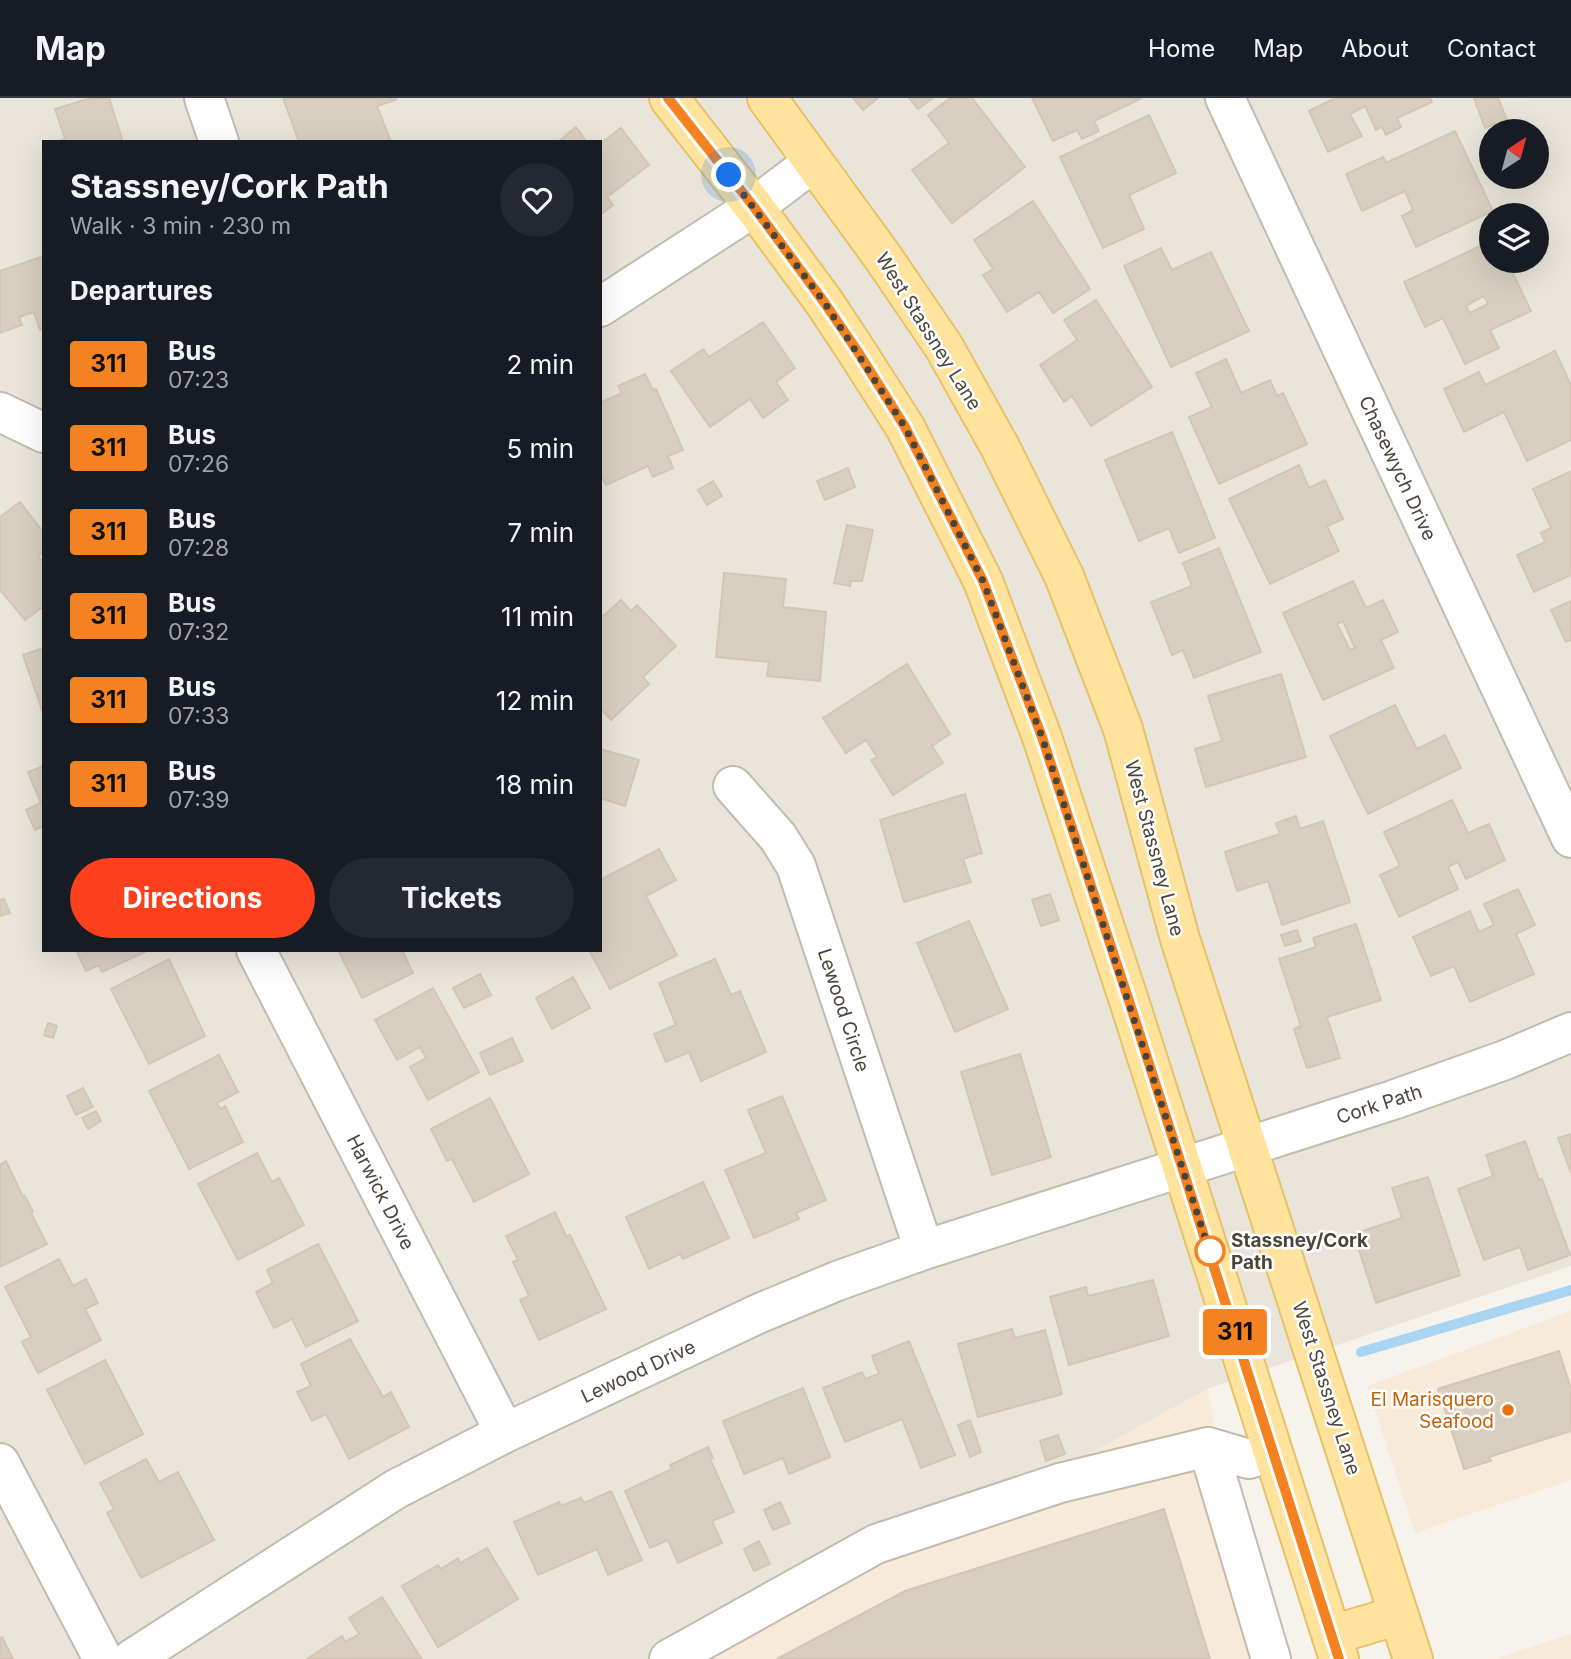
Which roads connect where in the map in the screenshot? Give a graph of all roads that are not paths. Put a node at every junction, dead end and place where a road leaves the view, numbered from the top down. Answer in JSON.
{"nodes":[{"id":1,"x":204,"y":98,"type":"edge"},
{"id":2,"x":668,"y":98,"type":"edge"},
{"id":3,"x":767,"y":98,"type":"edge"},
{"id":4,"x":1225,"y":98,"type":"edge"},
{"id":5,"x":218,"y":140,"type":"edge"},
{"id":6,"x":813,"y":163,"type":"junction"},
{"id":7,"x":754,"y":207,"type":"junction"},
{"id":8,"x":602,"y":306,"type":"edge"},
{"id":9,"x":0,"y":412,"type":"edge"},
{"id":10,"x":42,"y":431,"type":"edge"},
{"id":11,"x":733,"y":786,"type":"dead end"},
{"id":12,"x":1571,"y":838,"type":"edge"},
{"id":13,"x":257,"y":952,"type":"edge"},
{"id":14,"x":1571,"y":1032,"type":"edge"},
{"id":15,"x":1248,"y":1147,"type":"junction"},
{"id":16,"x":1184,"y":1168,"type":"junction"},
{"id":17,"x":924,"y":1250,"type":"junction"},
{"id":18,"x":505,"y":1433,"type":"junction"},
{"id":19,"x":1208,"y":1447,"type":"junction"},
{"id":20,"x":1271,"y":1452,"type":"junction"},
{"id":21,"x":0,"y":1463,"type":"edge"},
{"id":22,"x":1399,"y":1615,"type":"junction"},
{"id":23,"x":1335,"y":1647,"type":"edge"},
{"id":24,"x":103,"y":1659,"type":"edge"},
{"id":25,"x":132,"y":1659,"type":"edge"},
{"id":26,"x":669,"y":1659,"type":"edge"},
{"id":27,"x":1271,"y":1659,"type":"edge"},
{"id":28,"x":1413,"y":1659,"type":"edge"}],
"edges":[{"from":1,"to":5,"type":"street"},
{"from":2,"to":7,"type":"main road"},
{"from":3,"to":6,"type":"main road","name":"West Stassney Lane"},
{"from":4,"to":12,"type":"street","name":"Chasewych Drive"},
{"from":6,"to":7,"type":"street"},
{"from":6,"to":15,"type":"main road","name":"West Stassney Lane"},
{"from":7,"to":8,"type":"street"},
{"from":7,"to":16,"type":"main road"},
{"from":9,"to":10,"type":"street"},
{"from":11,"to":17,"type":"street","name":"Lewood Circle"},
{"from":13,"to":18,"type":"street","name":"Harwick Drive"},
{"from":14,"to":15,"type":"street","name":"Cork Path"},
{"from":15,"to":16,"type":"street","name":"Cork Path"},
{"from":15,"to":22,"type":"main road","name":"West Stassney Lane"},
{"from":16,"to":17,"type":"street","name":"Lewood Drive"},
{"from":16,"to":20,"type":"main road"},
{"from":17,"to":18,"type":"street","name":"Lewood Drive"},
{"from":18,"to":25,"type":"street","name":"Lewood Drive"},
{"from":19,"to":20,"type":"street"},
{"from":19,"to":26,"type":"street"},
{"from":19,"to":27,"type":"street"},
{"from":20,"to":23,"type":"main road"},
{"from":21,"to":24,"type":"street"},
{"from":22,"to":23,"type":"main road"},
{"from":22,"to":28,"type":"main road","name":"West Stassney Lane"}]}
